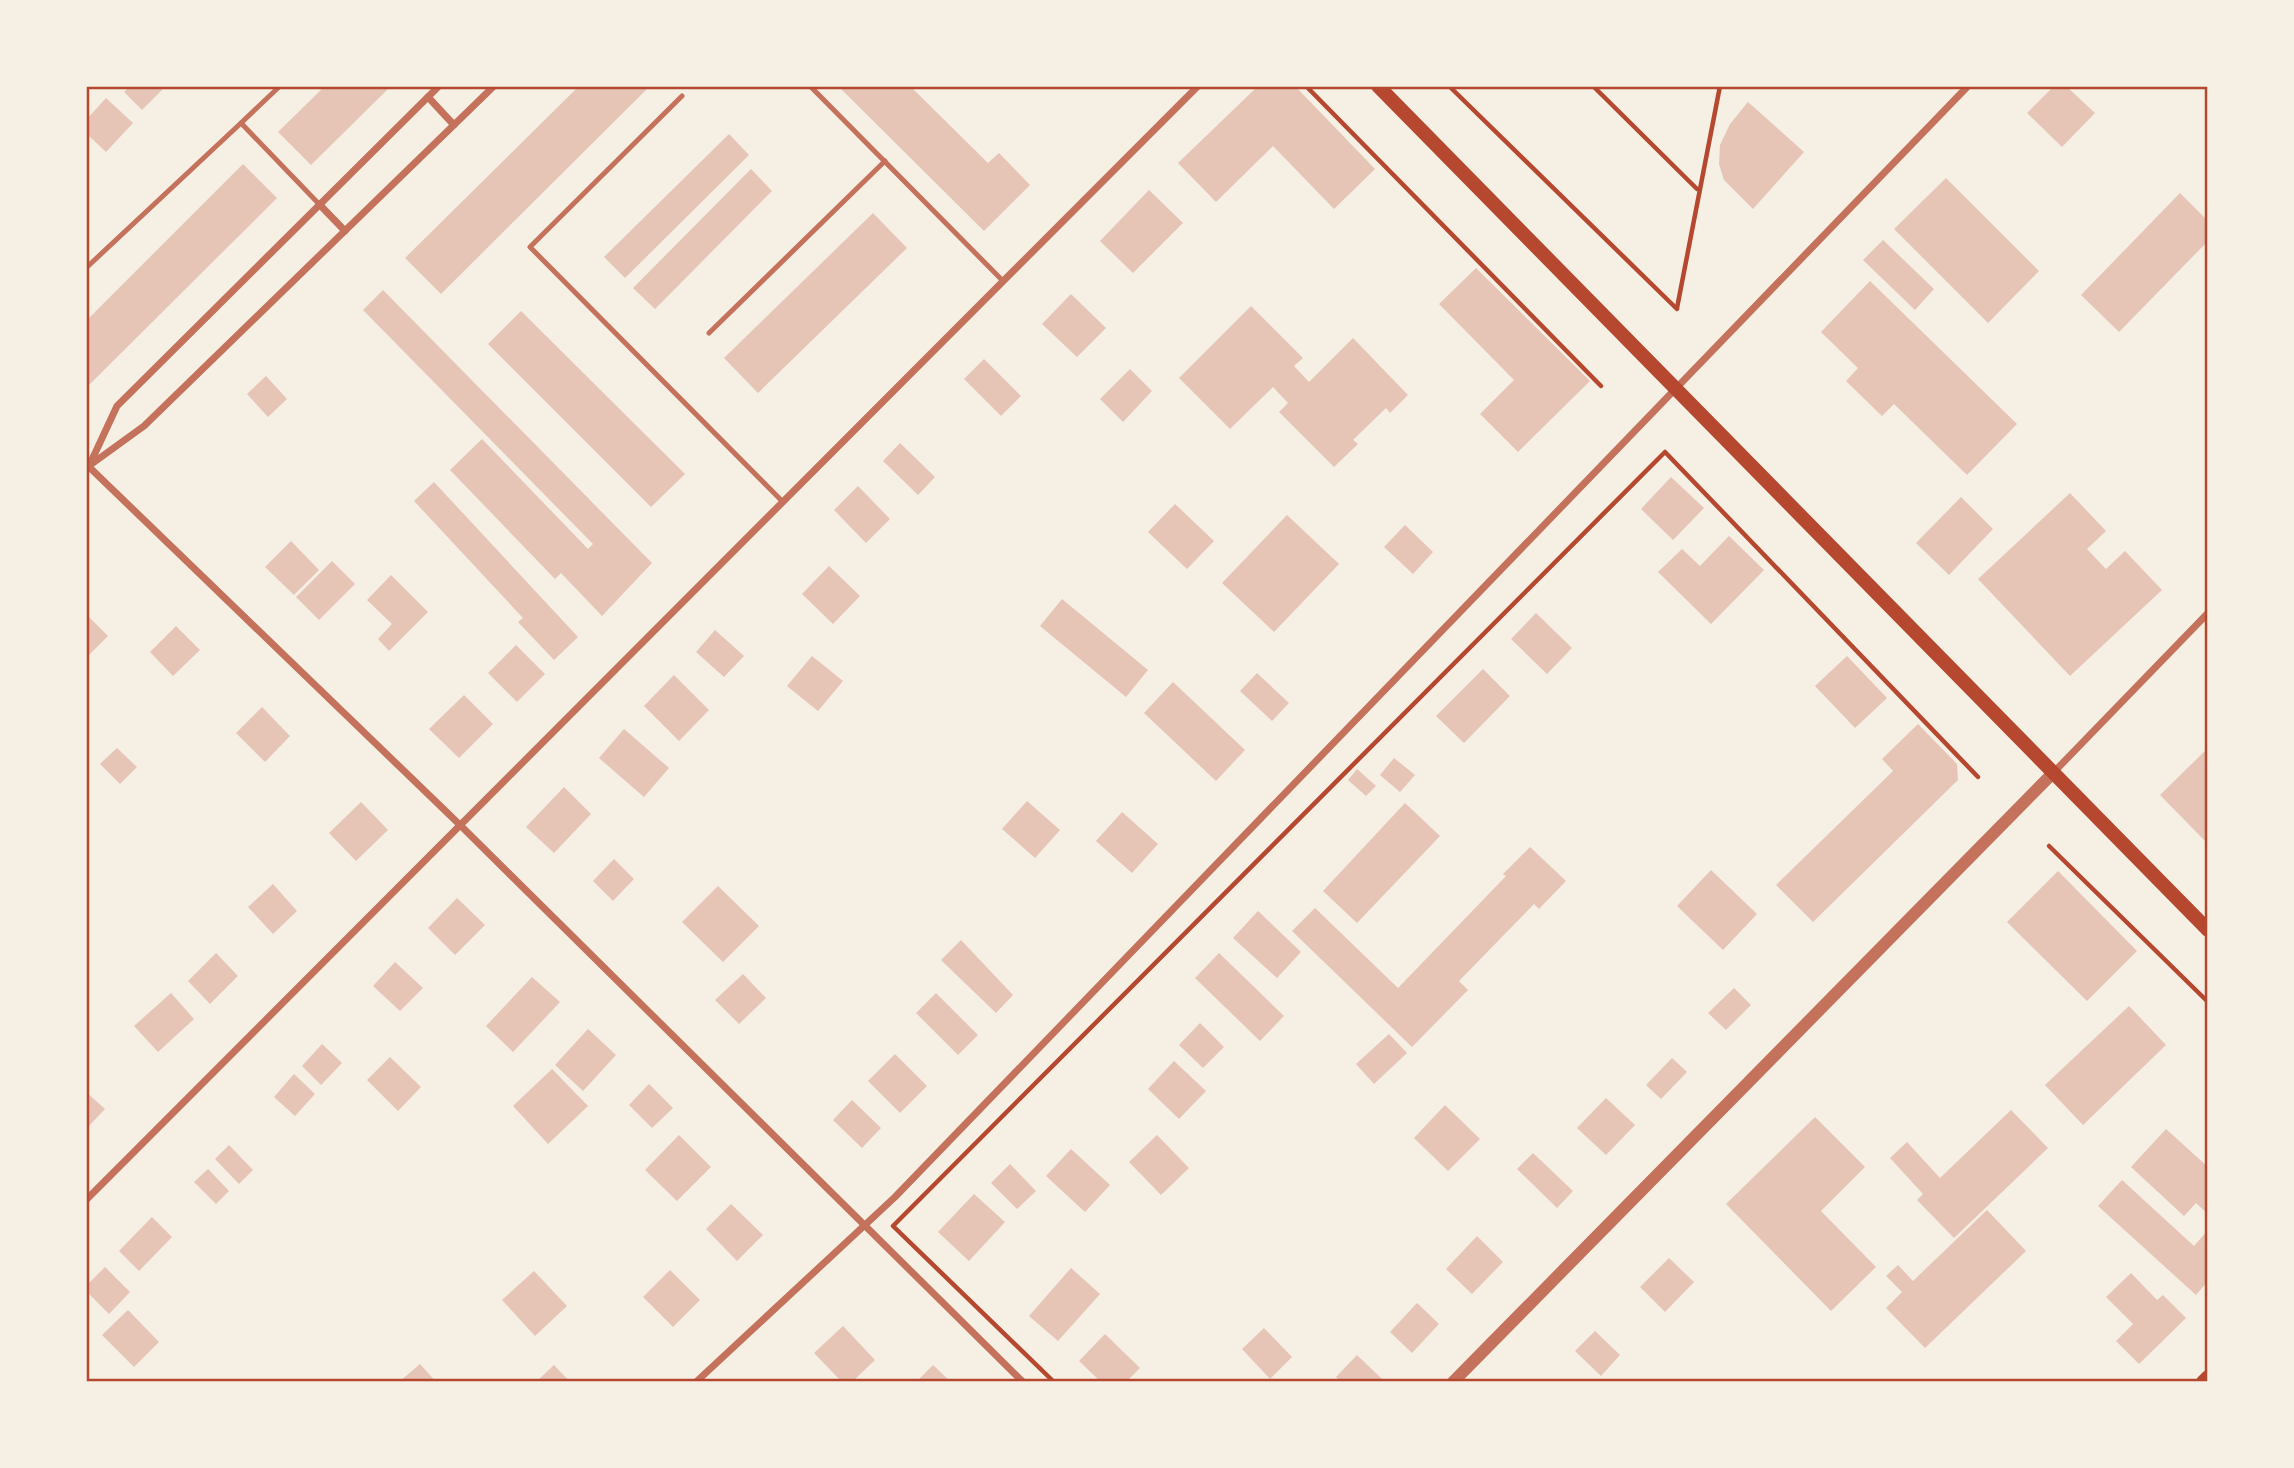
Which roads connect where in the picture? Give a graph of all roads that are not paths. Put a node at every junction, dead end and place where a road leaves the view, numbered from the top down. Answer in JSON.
{"nodes":[{"id":1,"x":280,"y":86,"type":"edge"},
{"id":2,"x":439,"y":86,"type":"edge"},
{"id":3,"x":494,"y":86,"type":"edge"},
{"id":4,"x":810,"y":86,"type":"edge"},
{"id":5,"x":1198,"y":86,"type":"edge"},
{"id":6,"x":1378,"y":86,"type":"edge"},
{"id":7,"x":1968,"y":86,"type":"edge"},
{"id":8,"x":682,"y":96,"type":"dead end"},
{"id":9,"x":428,"y":97,"type":"junction"},
{"id":10,"x":241,"y":124,"type":"junction"},
{"id":11,"x":454,"y":125,"type":"junction"},
{"id":12,"x":885,"y":161,"type":"junction"},
{"id":13,"x":318,"y":204,"type":"junction"},
{"id":14,"x":345,"y":231,"type":"junction"},
{"id":15,"x":86,"y":268,"type":"edge"},
{"id":16,"x":1003,"y":281,"type":"junction"},
{"id":17,"x":709,"y":333,"type":"dead end"},
{"id":18,"x":1676,"y":390,"type":"junction"},
{"id":19,"x":87,"y":465,"type":"edge"},
{"id":20,"x":782,"y":501,"type":"junction"},
{"id":21,"x":2208,"y":612,"type":"edge"},
{"id":22,"x":2052,"y":774,"type":"junction"},
{"id":23,"x":459,"y":824,"type":"junction"},
{"id":24,"x":2208,"y":930,"type":"edge"},
{"id":25,"x":86,"y":1200,"type":"edge"},
{"id":26,"x":865,"y":1227,"type":"junction"},
{"id":27,"x":2208,"y":1377,"type":"edge"},
{"id":28,"x":696,"y":1382,"type":"edge"},
{"id":29,"x":1023,"y":1382,"type":"edge"},
{"id":30,"x":1453,"y":1382,"type":"edge"},
{"id":31,"x":2203,"y":1382,"type":"edge"}],
"edges":[{"from":1,"to":10,"type":"lane"},
{"from":2,"to":9,"type":"street"},
{"from":3,"to":11,"type":"street"},
{"from":4,"to":12,"type":"lane"},
{"from":5,"to":16,"type":"street"},
{"from":6,"to":18,"type":"main road"},
{"from":7,"to":18,"type":"street"},
{"from":8,"to":20,"type":"lane"},
{"from":9,"to":11,"type":"street"},
{"from":9,"to":13,"type":"street"},
{"from":10,"to":13,"type":"lane"},
{"from":10,"to":15,"type":"lane"},
{"from":11,"to":14,"type":"street"},
{"from":12,"to":16,"type":"lane"},
{"from":12,"to":17,"type":"lane"},
{"from":13,"to":14,"type":"street"},
{"from":13,"to":19,"type":"street"},
{"from":14,"to":19,"type":"street"},
{"from":16,"to":20,"type":"street"},
{"from":18,"to":22,"type":"main road"},
{"from":18,"to":26,"type":"street"},
{"from":19,"to":23,"type":"street"},
{"from":20,"to":23,"type":"street"},
{"from":21,"to":22,"type":"street"},
{"from":22,"to":24,"type":"main road"},
{"from":22,"to":30,"type":"street"},
{"from":23,"to":25,"type":"street"},
{"from":23,"to":26,"type":"street"},
{"from":26,"to":28,"type":"street"},
{"from":26,"to":29,"type":"street"},
{"from":27,"to":31,"type":"main road"}]}
